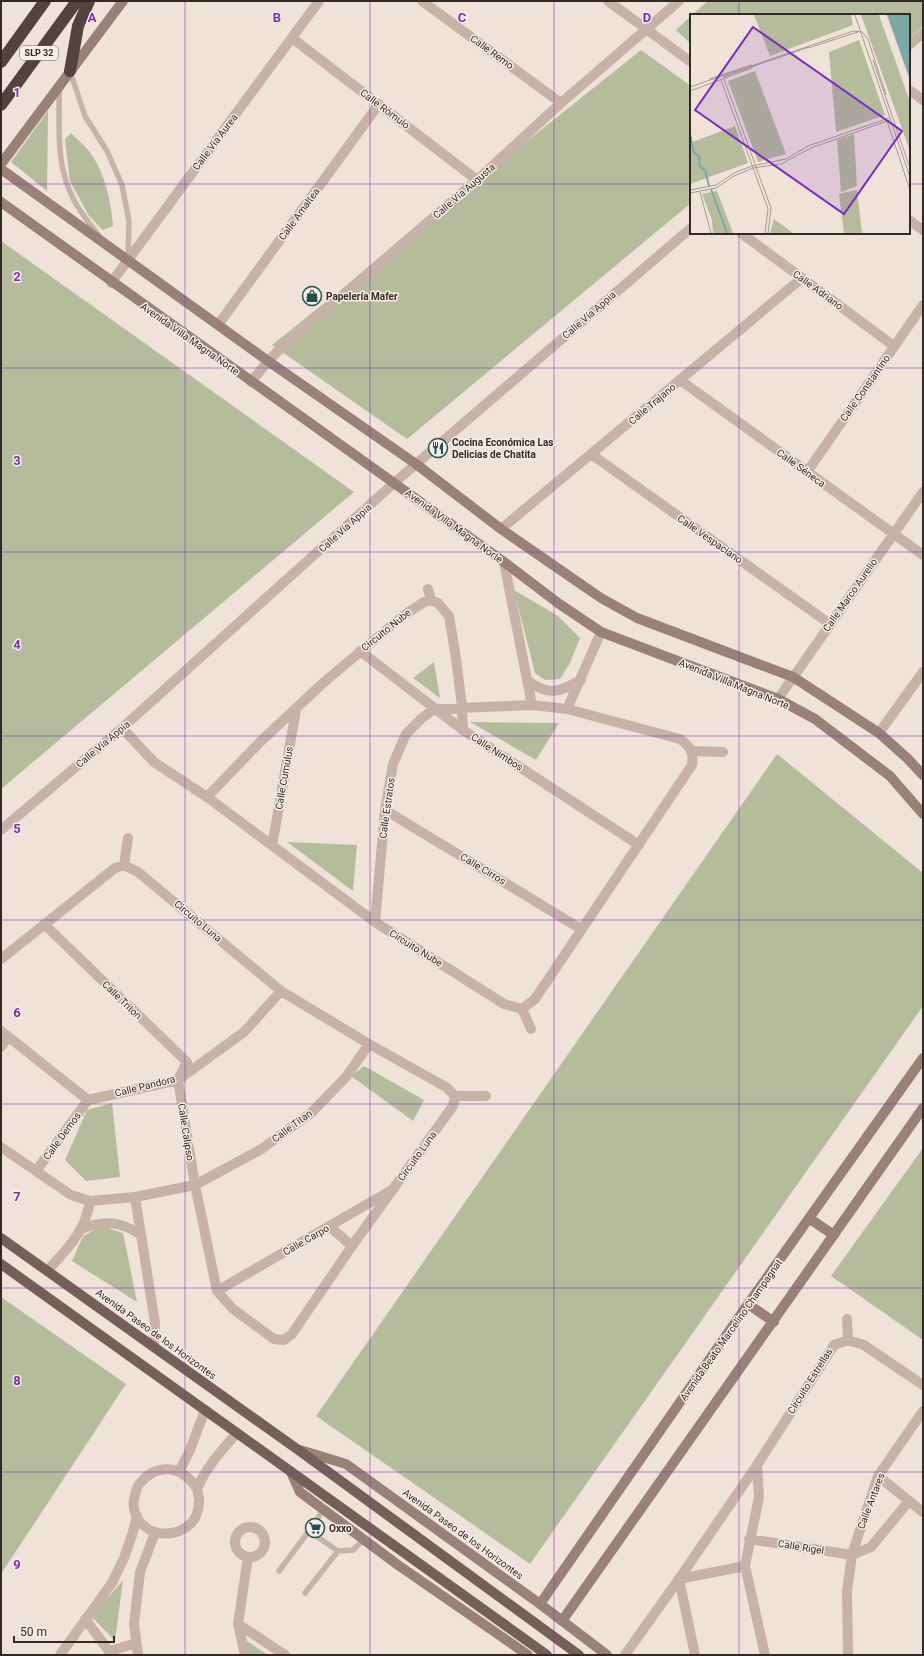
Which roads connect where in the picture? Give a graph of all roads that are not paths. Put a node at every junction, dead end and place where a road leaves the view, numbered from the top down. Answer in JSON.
{"nodes":[{"id":1,"x":45,"y":1,"type":"edge"},
{"id":2,"x":77,"y":1,"type":"edge"},
{"id":3,"x":89,"y":1,"type":"edge"},
{"id":4,"x":123,"y":1,"type":"edge"},
{"id":5,"x":319,"y":1,"type":"edge"},
{"id":6,"x":422,"y":1,"type":"edge"},
{"id":7,"x":608,"y":1,"type":"edge"},
{"id":8,"x":679,"y":1,"type":"edge"},
{"id":9,"x":647,"y":29,"type":"junction"},
{"id":10,"x":923,"y":33,"type":"edge"},
{"id":11,"x":20,"y":34,"type":"junction"},
{"id":12,"x":292,"y":38,"type":"junction"},
{"id":13,"x":910,"y":44,"type":"edge"},
{"id":14,"x":690,"y":61,"type":"edge"},
{"id":15,"x":1,"y":62,"type":"edge"},
{"id":16,"x":1,"y":71,"type":"edge"},
{"id":17,"x":70,"y":71,"type":"junction"},
{"id":18,"x":59,"y":87,"type":"junction"},
{"id":19,"x":910,"y":91,"type":"edge"},
{"id":20,"x":923,"y":100,"type":"edge"},
{"id":21,"x":561,"y":103,"type":"junction"},
{"id":22,"x":379,"y":104,"type":"junction"},
{"id":23,"x":1,"y":105,"type":"edge"},
{"id":24,"x":1,"y":164,"type":"edge"},
{"id":25,"x":1,"y":169,"type":"edge"},
{"id":26,"x":477,"y":180,"type":"junction"},
{"id":27,"x":1,"y":202,"type":"edge"},
{"id":28,"x":910,"y":221,"type":"edge"},
{"id":29,"x":690,"y":229,"type":"edge"},
{"id":30,"x":923,"y":230,"type":"edge"},
{"id":31,"x":742,"y":234,"type":"edge"},
{"id":32,"x":106,"y":245,"type":"junction"},
{"id":33,"x":128,"y":260,"type":"junction"},
{"id":34,"x":802,"y":278,"type":"junction"},
{"id":35,"x":112,"y":283,"type":"junction"},
{"id":36,"x":923,"y":305,"type":"edge"},
{"id":37,"x":218,"y":325,"type":"junction"},
{"id":38,"x":894,"y":346,"type":"junction"},
{"id":39,"x":268,"y":361,"type":"junction"},
{"id":40,"x":680,"y":380,"type":"junction"},
{"id":41,"x":251,"y":382,"type":"junction"},
{"id":42,"x":591,"y":454,"type":"junction"},
{"id":43,"x":416,"y":464,"type":"junction"},
{"id":44,"x":807,"y":472,"type":"junction"},
{"id":45,"x":394,"y":483,"type":"junction"},
{"id":46,"x":923,"y":492,"type":"edge"},
{"id":47,"x":501,"y":529,"type":"junction"},
{"id":48,"x":894,"y":534,"type":"junction"},
{"id":49,"x":923,"y":555,"type":"edge"},
{"id":50,"x":504,"y":562,"type":"junction"},
{"id":51,"x":428,"y":589,"type":"dead end"},
{"id":52,"x":431,"y":600,"type":"junction"},
{"id":53,"x":830,"y":624,"type":"junction"},
{"id":54,"x":602,"y":632,"type":"junction"},
{"id":55,"x":360,"y":651,"type":"junction"},
{"id":56,"x":923,"y":672,"type":"edge"},
{"id":57,"x":793,"y":677,"type":"junction"},
{"id":58,"x":528,"y":680,"type":"junction"},
{"id":59,"x":580,"y":680,"type":"junction"},
{"id":60,"x":778,"y":699,"type":"junction"},
{"id":61,"x":532,"y":705,"type":"junction"},
{"id":62,"x":462,"y":707,"type":"junction"},
{"id":63,"x":567,"y":708,"type":"junction"},
{"id":64,"x":434,"y":709,"type":"junction"},
{"id":65,"x":296,"y":710,"type":"junction"},
{"id":66,"x":122,"y":728,"type":"junction"},
{"id":67,"x":463,"y":730,"type":"junction"},
{"id":68,"x":879,"y":733,"type":"junction"},
{"id":69,"x":692,"y":751,"type":"junction"},
{"id":70,"x":723,"y":752,"type":"dead end"},
{"id":71,"x":923,"y":775,"type":"edge"},
{"id":72,"x":207,"y":797,"type":"junction"},
{"id":73,"x":385,"y":810,"type":"junction"},
{"id":74,"x":923,"y":814,"type":"edge"},
{"id":75,"x":1,"y":830,"type":"edge"},
{"id":76,"x":128,"y":838,"type":"dead end"},
{"id":77,"x":639,"y":845,"type":"junction"},
{"id":78,"x":272,"y":846,"type":"junction"},
{"id":79,"x":124,"y":865,"type":"junction"},
{"id":80,"x":375,"y":922,"type":"junction"},
{"id":81,"x":44,"y":924,"type":"junction"},
{"id":82,"x":581,"y":929,"type":"junction"},
{"id":83,"x":1,"y":959,"type":"edge"},
{"id":84,"x":281,"y":991,"type":"junction"},
{"id":85,"x":522,"y":1009,"type":"junction"},
{"id":86,"x":531,"y":1029,"type":"dead end"},
{"id":87,"x":4,"y":1034,"type":"edge"},
{"id":88,"x":369,"y":1044,"type":"junction"},
{"id":89,"x":1,"y":1047,"type":"edge"},
{"id":90,"x":923,"y":1058,"type":"edge"},
{"id":91,"x":178,"y":1080,"type":"junction"},
{"id":92,"x":455,"y":1096,"type":"junction"},
{"id":93,"x":486,"y":1096,"type":"dead end"},
{"id":94,"x":88,"y":1100,"type":"junction"},
{"id":95,"x":923,"y":1108,"type":"edge"},
{"id":96,"x":1,"y":1147,"type":"edge"},
{"id":97,"x":36,"y":1171,"type":"junction"},
{"id":98,"x":195,"y":1185,"type":"junction"},
{"id":99,"x":394,"y":1189,"type":"junction"},
{"id":100,"x":135,"y":1197,"type":"junction"},
{"id":101,"x":90,"y":1201,"type":"junction"},
{"id":102,"x":810,"y":1219,"type":"junction"},
{"id":103,"x":329,"y":1226,"type":"junction"},
{"id":104,"x":81,"y":1229,"type":"junction"},
{"id":105,"x":141,"y":1235,"type":"junction"},
{"id":106,"x":834,"y":1235,"type":"junction"},
{"id":107,"x":1,"y":1238,"type":"edge"},
{"id":108,"x":352,"y":1246,"type":"junction"},
{"id":109,"x":1,"y":1264,"type":"edge"},
{"id":110,"x":47,"y":1271,"type":"junction"},
{"id":111,"x":217,"y":1292,"type":"junction"},
{"id":112,"x":748,"y":1304,"type":"junction"},
{"id":113,"x":847,"y":1319,"type":"dead end"},
{"id":114,"x":774,"y":1322,"type":"junction"},
{"id":115,"x":848,"y":1340,"type":"junction"},
{"id":116,"x":154,"y":1347,"type":"junction"},
{"id":117,"x":923,"y":1385,"type":"edge"},
{"id":118,"x":205,"y":1410,"type":"junction"},
{"id":119,"x":923,"y":1411,"type":"edge"},
{"id":120,"x":237,"y":1433,"type":"junction"},
{"id":121,"x":296,"y":1449,"type":"junction"},
{"id":122,"x":757,"y":1465,"type":"junction"},
{"id":123,"x":180,"y":1472,"type":"junction"},
{"id":124,"x":291,"y":1472,"type":"junction"},
{"id":125,"x":878,"y":1476,"type":"junction"},
{"id":126,"x":197,"y":1489,"type":"junction"},
{"id":127,"x":909,"y":1501,"type":"junction"},
{"id":128,"x":323,"y":1510,"type":"junction"},
{"id":129,"x":923,"y":1512,"type":"edge"},
{"id":130,"x":137,"y":1516,"type":"junction"},
{"id":131,"x":309,"y":1531,"type":"junction"},
{"id":132,"x":155,"y":1533,"type":"junction"},
{"id":133,"x":749,"y":1539,"type":"junction"},
{"id":134,"x":363,"y":1540,"type":"junction"},
{"id":135,"x":338,"y":1551,"type":"junction"},
{"id":136,"x":852,"y":1555,"type":"junction"},
{"id":137,"x":248,"y":1557,"type":"dead end"},
{"id":138,"x":745,"y":1566,"type":"junction"},
{"id":139,"x":279,"y":1571,"type":"dead end"},
{"id":140,"x":679,"y":1579,"type":"junction"},
{"id":141,"x":305,"y":1593,"type":"dead end"},
{"id":142,"x":540,"y":1604,"type":"junction"},
{"id":143,"x":85,"y":1619,"type":"junction"},
{"id":144,"x":562,"y":1621,"type":"junction"},
{"id":145,"x":238,"y":1624,"type":"junction"},
{"id":146,"x":136,"y":1643,"type":"junction"},
{"id":147,"x":111,"y":1653,"type":"edge"},
{"id":148,"x":60,"y":1655,"type":"edge"},
{"id":149,"x":138,"y":1655,"type":"edge"},
{"id":150,"x":244,"y":1655,"type":"edge"},
{"id":151,"x":285,"y":1655,"type":"edge"},
{"id":152,"x":528,"y":1655,"type":"edge"},
{"id":153,"x":547,"y":1655,"type":"edge"},
{"id":154,"x":579,"y":1655,"type":"edge"},
{"id":155,"x":607,"y":1655,"type":"edge"},
{"id":156,"x":625,"y":1655,"type":"edge"},
{"id":157,"x":695,"y":1655,"type":"edge"},
{"id":158,"x":765,"y":1655,"type":"edge"},
{"id":159,"x":848,"y":1655,"type":"edge"}],
"edges":[{"from":1,"to":11,"type":"highway","number":"SLP 32"},
{"from":2,"to":23,"type":"highway","number":"SLP 32"},
{"from":3,"to":17,"type":"highway"},
{"from":4,"to":17,"type":"street"},
{"from":5,"to":12,"type":"street","name":"Calle Vía Áurea"},
{"from":6,"to":21,"type":"street","name":"Calle Remo"},
{"from":7,"to":9,"type":"street"},
{"from":8,"to":9,"type":"street","name":"Calle Vía Augusta"},
{"from":9,"to":14,"type":"street"},
{"from":9,"to":21,"type":"street","name":"Calle Vía Augusta"},
{"from":10,"to":13,"type":"street"},
{"from":11,"to":15,"type":"highway","number":"SLP 32"},
{"from":11,"to":16,"type":"highway"},
{"from":12,"to":22,"type":"street","name":"Calle Rómulo"},
{"from":12,"to":33,"type":"street","name":"Calle Vía Áurea"},
{"from":17,"to":18,"type":"street"},
{"from":17,"to":33,"type":"lane"},
{"from":18,"to":24,"type":"street"},
{"from":18,"to":32,"type":"lane"},
{"from":19,"to":20,"type":"street"},
{"from":21,"to":26,"type":"street","name":"Calle Vía Augusta"},
{"from":22,"to":26,"type":"street","name":"Calle Rómulo"},
{"from":22,"to":37,"type":"street","name":"Calle Amaltea"},
{"from":25,"to":32,"type":"street"},
{"from":26,"to":39,"type":"street","name":"Calle Vía Augusta"},
{"from":27,"to":35,"type":"street","name":"Avenida Villa Magna Norte"},
{"from":28,"to":30,"type":"street"},
{"from":29,"to":43,"type":"street","name":"Calle Vía Appia"},
{"from":31,"to":34,"type":"street","name":"Calle Adriano"},
{"from":32,"to":33,"type":"street"},
{"from":33,"to":35,"type":"street","name":"Calle Vía Áurea"},
{"from":33,"to":37,"type":"street"},
{"from":34,"to":38,"type":"street","name":"Calle Adriano"},
{"from":34,"to":40,"type":"street","name":"Calle Trajano"},
{"from":35,"to":41,"type":"street","name":"Avenida Villa Magna Norte"},
{"from":36,"to":38,"type":"street","name":"Calle Constantino"},
{"from":37,"to":39,"type":"street"},
{"from":38,"to":44,"type":"street","name":"Calle Constantino"},
{"from":39,"to":41,"type":"street","name":"Calle Vía Augusta"},
{"from":39,"to":43,"type":"street"},
{"from":40,"to":42,"type":"street","name":"Calle Trajano"},
{"from":40,"to":44,"type":"street","name":"Calle Séneca"},
{"from":41,"to":45,"type":"street","name":"Avenida Villa Magna Norte"},
{"from":42,"to":47,"type":"street","name":"Calle Trajano"},
{"from":42,"to":53,"type":"street","name":"Calle Vespaciano"},
{"from":43,"to":45,"type":"street","name":"Calle Vía Appia"},
{"from":43,"to":47,"type":"street"},
{"from":44,"to":48,"type":"street","name":"Calle Séneca"},
{"from":45,"to":50,"type":"street","name":"Avenida Villa Magna Norte"},
{"from":45,"to":66,"type":"street","name":"Calle Vía Appia"},
{"from":46,"to":48,"type":"street","name":"Calle Marco Aurelio"},
{"from":47,"to":57,"type":"street"},
{"from":48,"to":49,"type":"street","name":"Calle Séneca"},
{"from":48,"to":53,"type":"street","name":"Calle Marco Aurelio"},
{"from":50,"to":54,"type":"street","name":"Avenida Villa Magna Norte"},
{"from":50,"to":58,"type":"street"},
{"from":51,"to":52,"type":"street"},
{"from":52,"to":55,"type":"street","name":"Circuito Nube"},
{"from":52,"to":62,"type":"street"},
{"from":53,"to":57,"type":"street","name":"Calle Marco Aurelio"},
{"from":54,"to":59,"type":"street"},
{"from":54,"to":60,"type":"street","name":"Avenida Villa Magna Norte"},
{"from":55,"to":64,"type":"street","name":"Calle Nimbos"},
{"from":55,"to":65,"type":"street","name":"Circuito Nube"},
{"from":56,"to":68,"type":"street"},
{"from":57,"to":60,"type":"street","name":"Calle Marco Aurelio"},
{"from":57,"to":68,"type":"street"},
{"from":58,"to":59,"type":"street"},
{"from":58,"to":61,"type":"street"},
{"from":59,"to":63,"type":"street"},
{"from":60,"to":74,"type":"street","name":"Avenida Villa Magna Norte"},
{"from":61,"to":62,"type":"street"},
{"from":61,"to":63,"type":"street"},
{"from":62,"to":64,"type":"street"},
{"from":62,"to":67,"type":"street"},
{"from":63,"to":69,"type":"street"},
{"from":64,"to":67,"type":"street","name":"Calle Nimbos"},
{"from":64,"to":73,"type":"street","name":"Calle Estratos"},
{"from":65,"to":72,"type":"street","name":"Circuito Nube"},
{"from":65,"to":78,"type":"street","name":"Calle Cumulus"},
{"from":66,"to":72,"type":"street"},
{"from":66,"to":75,"type":"street","name":"Calle Vía Appia"},
{"from":67,"to":77,"type":"street","name":"Calle Nimbos"},
{"from":68,"to":71,"type":"street"},
{"from":69,"to":70,"type":"street"},
{"from":69,"to":77,"type":"street"},
{"from":72,"to":78,"type":"street","name":"Circuito Nube"},
{"from":73,"to":80,"type":"street","name":"Calle Estratos"},
{"from":73,"to":82,"type":"street","name":"Calle Cirros"},
{"from":76,"to":79,"type":"street"},
{"from":77,"to":82,"type":"street"},
{"from":78,"to":80,"type":"street","name":"Circuito Nube"},
{"from":79,"to":81,"type":"street"},
{"from":79,"to":84,"type":"street","name":"Circuito Luna"},
{"from":80,"to":85,"type":"street","name":"Circuito Nube"},
{"from":81,"to":83,"type":"street"},
{"from":81,"to":91,"type":"street","name":"Calle Triton"},
{"from":82,"to":85,"type":"street"},
{"from":84,"to":88,"type":"street","name":"Circuito Luna"},
{"from":84,"to":91,"type":"street","name":"Calle Pandora"},
{"from":85,"to":86,"type":"street"},
{"from":87,"to":89,"type":"street"},
{"from":87,"to":94,"type":"street"},
{"from":88,"to":92,"type":"street","name":"Circuito Luna"},
{"from":88,"to":98,"type":"street","name":"Calle Titan"},
{"from":90,"to":102,"type":"street","name":"Avenida Beato Marcelino Champagnat"},
{"from":91,"to":94,"type":"street","name":"Calle Pandora"},
{"from":91,"to":98,"type":"street","name":"Calle Calipso"},
{"from":92,"to":93,"type":"street"},
{"from":92,"to":99,"type":"street","name":"Circuito Luna"},
{"from":94,"to":97,"type":"street","name":"Calle Demos"},
{"from":95,"to":106,"type":"street"},
{"from":96,"to":97,"type":"street"},
{"from":97,"to":101,"type":"street"},
{"from":98,"to":100,"type":"street"},
{"from":98,"to":111,"type":"street"},
{"from":99,"to":103,"type":"street","name":"Calle Carpo"},
{"from":99,"to":108,"type":"street","name":"Circuito Luna"},
{"from":100,"to":101,"type":"street"},
{"from":100,"to":105,"type":"street"},
{"from":101,"to":104,"type":"street"},
{"from":102,"to":106,"type":"street"},
{"from":102,"to":112,"type":"street","name":"Avenida Beato Marcelino Champagnat"},
{"from":103,"to":108,"type":"street"},
{"from":103,"to":111,"type":"street","name":"Calle Carpo"},
{"from":104,"to":105,"type":"street"},
{"from":104,"to":110,"type":"street"},
{"from":105,"to":116,"type":"street"},
{"from":106,"to":114,"type":"street"},
{"from":107,"to":110,"type":"main road","name":"Avenida Paseo de los Horizontes"},
{"from":108,"to":111,"type":"street","name":"Circuito Luna"},
{"from":109,"to":118,"type":"main road"},
{"from":110,"to":116,"type":"main road","name":"Avenida Paseo de los Horizontes"},
{"from":112,"to":114,"type":"street"},
{"from":112,"to":142,"type":"street","name":"Avenida Beato Marcelino Champagnat"},
{"from":113,"to":115,"type":"street"},
{"from":114,"to":144,"type":"street"},
{"from":115,"to":117,"type":"street"},
{"from":115,"to":122,"type":"street","name":"Circuito Estrellas"},
{"from":116,"to":121,"type":"main road","name":"Avenida Paseo de los Horizontes"},
{"from":118,"to":120,"type":"main road"},
{"from":118,"to":123,"type":"street"},
{"from":119,"to":125,"type":"street","name":"Calle Antares"},
{"from":120,"to":124,"type":"main road"},
{"from":120,"to":126,"type":"street"},
{"from":121,"to":142,"type":"street","name":"Avenida Paseo de los Horizontes"},
{"from":121,"to":154,"type":"main road","name":"Avenida Paseo de los Horizontes"},
{"from":122,"to":133,"type":"street"},
{"from":122,"to":140,"type":"street","name":"Circuito Estrellas"},
{"from":123,"to":126,"type":"street"},
{"from":123,"to":130,"type":"street"},
{"from":124,"to":128,"type":"street"},
{"from":124,"to":153,"type":"main road"},
{"from":125,"to":127,"type":"street"},
{"from":125,"to":136,"type":"street","name":"Calle Antares"},
{"from":126,"to":132,"type":"street"},
{"from":127,"to":129,"type":"street"},
{"from":127,"to":136,"type":"street","name":"Calle Antares"},
{"from":128,"to":131,"type":"lane"},
{"from":128,"to":134,"type":"street"},
{"from":130,"to":132,"type":"street"},
{"from":130,"to":143,"type":"street"},
{"from":131,"to":135,"type":"lane"},
{"from":131,"to":139,"type":"lane"},
{"from":132,"to":146,"type":"street"},
{"from":133,"to":136,"type":"street","name":"Calle Rigel"},
{"from":133,"to":138,"type":"street"},
{"from":134,"to":135,"type":"lane"},
{"from":134,"to":152,"type":"street"},
{"from":135,"to":141,"type":"lane"},
{"from":136,"to":159,"type":"street","name":"Calle Antares"},
{"from":137,"to":145,"type":"street"},
{"from":138,"to":140,"type":"street"},
{"from":138,"to":158,"type":"street"},
{"from":140,"to":156,"type":"street","name":"Circuito Estrellas"},
{"from":140,"to":157,"type":"street"},
{"from":142,"to":144,"type":"street","name":"Avenida Paseo de los Horizontes"},
{"from":143,"to":147,"type":"street"},
{"from":143,"to":148,"type":"street"},
{"from":144,"to":155,"type":"street","name":"Avenida Paseo de los Horizontes"},
{"from":145,"to":150,"type":"street"},
{"from":145,"to":151,"type":"street"},
{"from":146,"to":147,"type":"street"},
{"from":146,"to":149,"type":"street"}]}
